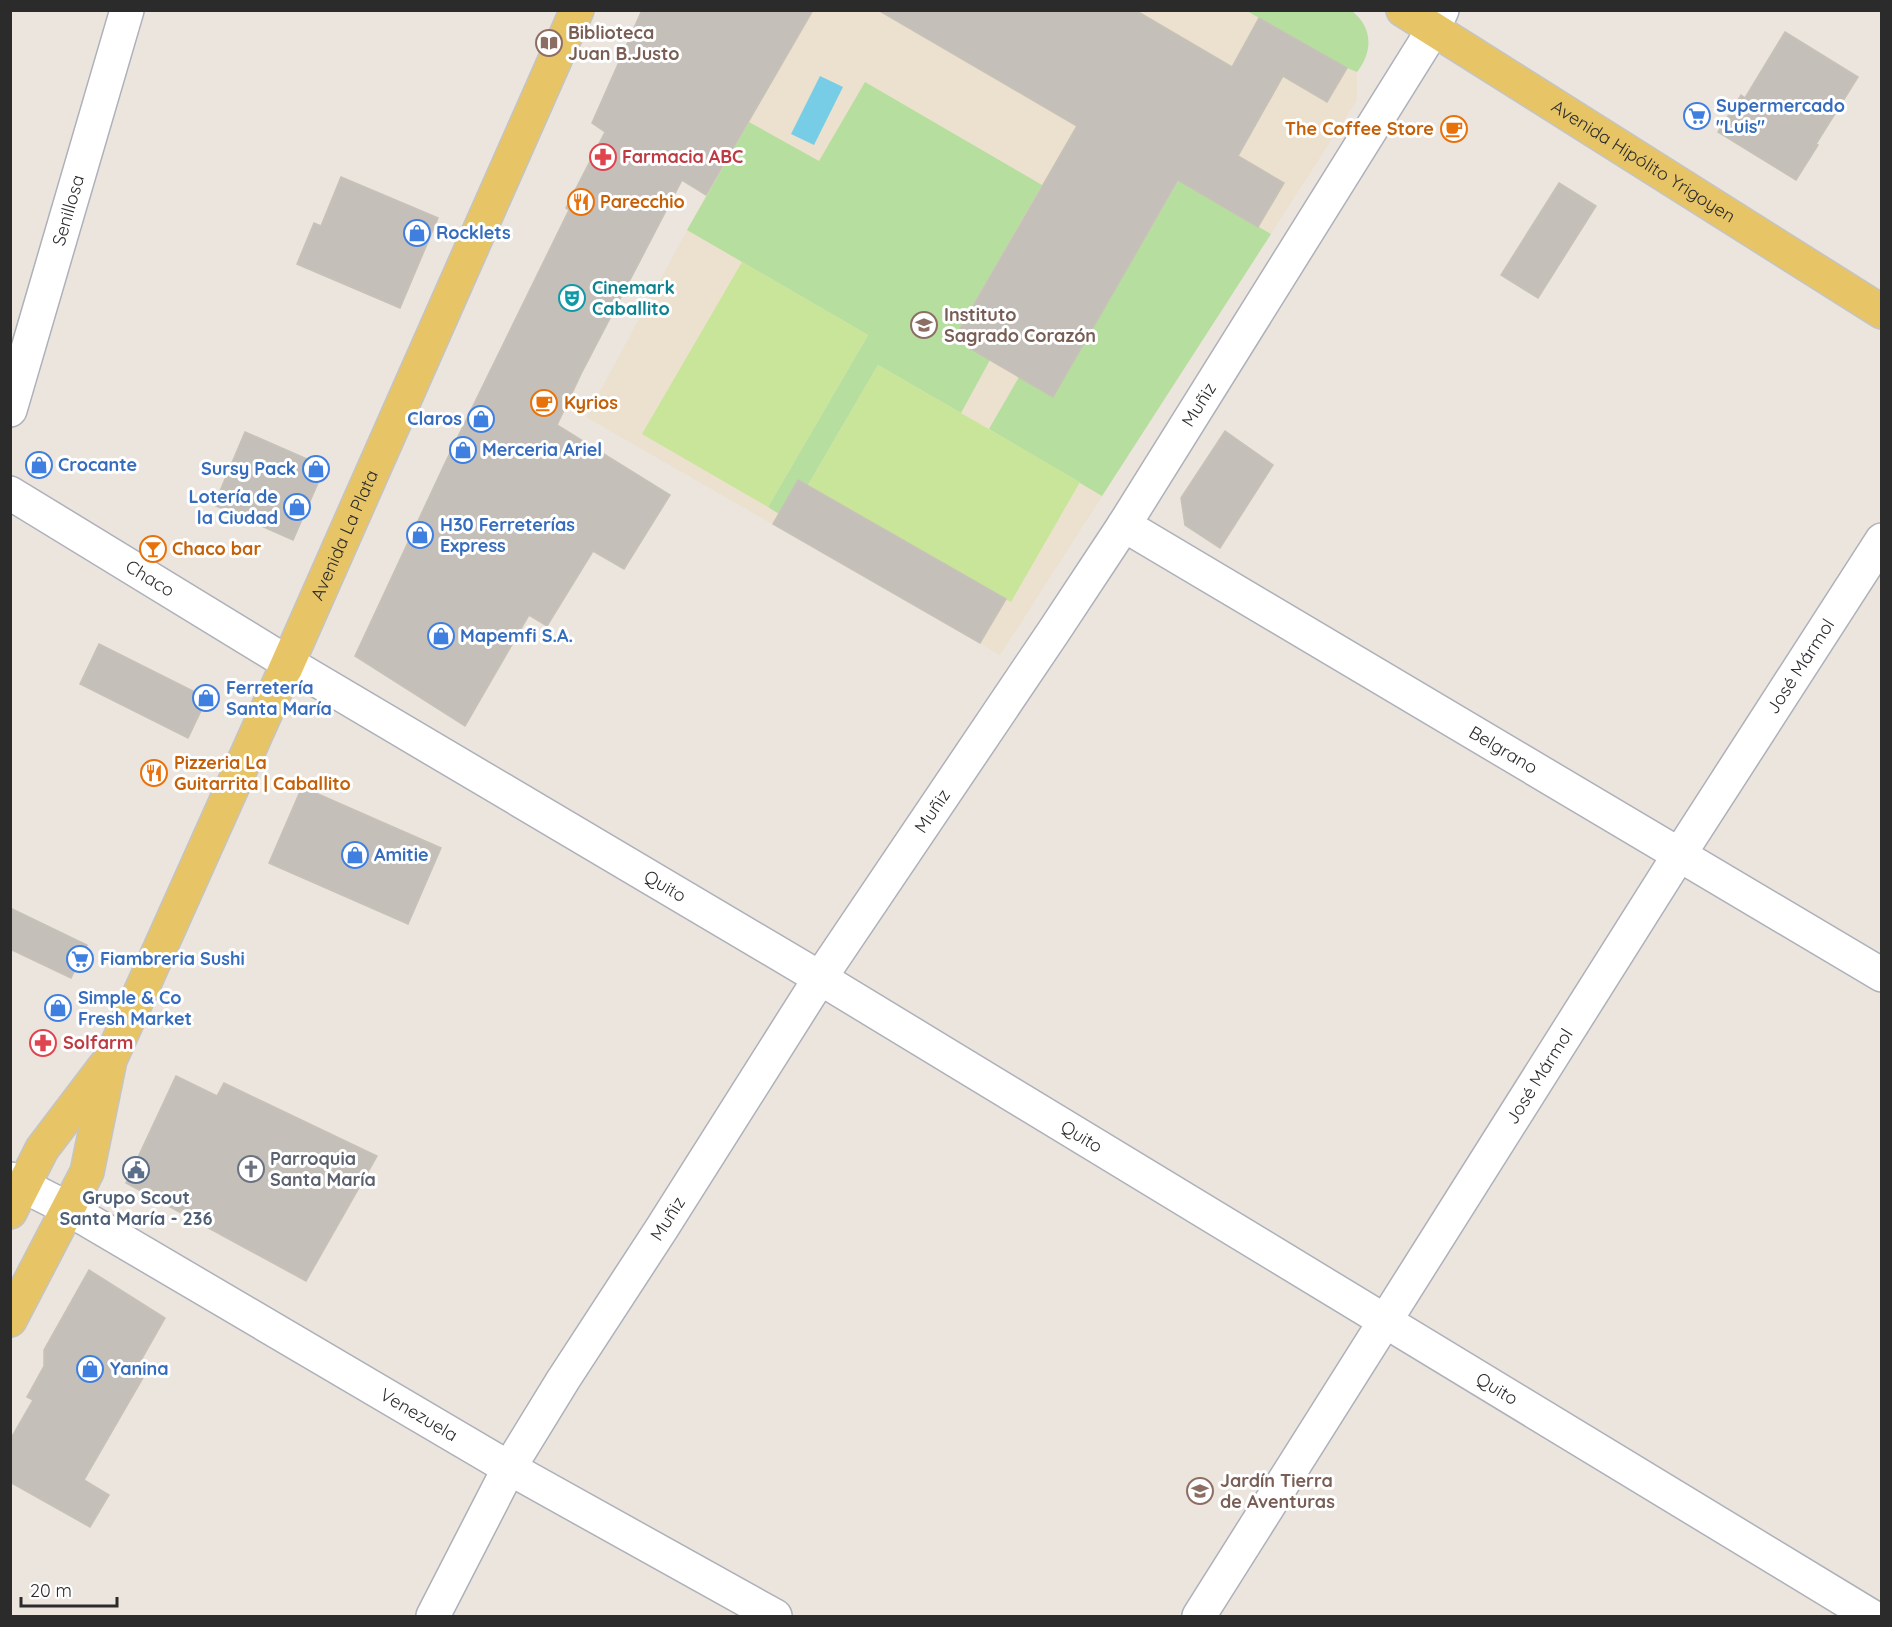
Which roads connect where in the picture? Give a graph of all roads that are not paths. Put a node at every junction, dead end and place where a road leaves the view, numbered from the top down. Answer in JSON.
{"nodes":[{"id":1,"x":127,"y":10,"type":"edge"},
{"id":2,"x":577,"y":10,"type":"edge"},
{"id":3,"x":1402,"y":10,"type":"edge"},
{"id":4,"x":1437,"y":20,"type":"edge"},
{"id":5,"x":1881,"y":312,"type":"edge"},
{"id":6,"x":10,"y":410,"type":"edge"},
{"id":7,"x":10,"y":493,"type":"edge"},
{"id":8,"x":1124,"y":525,"type":"junction"},
{"id":9,"x":1881,"y":540,"type":"edge"},
{"id":10,"x":288,"y":663,"type":"junction"},
{"id":11,"x":1679,"y":855,"type":"junction"},
{"id":12,"x":1881,"y":975,"type":"edge"},
{"id":13,"x":820,"y":978,"type":"junction"},
{"id":14,"x":110,"y":1060,"type":"junction"},
{"id":15,"x":15,"y":1192,"type":"edge"},
{"id":16,"x":67,"y":1208,"type":"junction"},
{"id":17,"x":10,"y":1320,"type":"edge"},
{"id":18,"x":1385,"y":1320,"type":"junction"},
{"id":19,"x":509,"y":1468,"type":"junction"},
{"id":20,"x":433,"y":1617,"type":"edge"},
{"id":21,"x":775,"y":1617,"type":"edge"},
{"id":22,"x":1199,"y":1617,"type":"edge"},
{"id":23,"x":1871,"y":1617,"type":"edge"}],
"edges":[{"from":1,"to":6,"type":"street","name":"Senillosa"},
{"from":2,"to":10,"type":"main road","name":"Avenida La Plata"},
{"from":3,"to":4,"type":"main road","name":"Avenida Hipólito Yrigoyen"},
{"from":4,"to":5,"type":"main road","name":"Avenida Hipólito Yrigoyen"},
{"from":4,"to":8,"type":"street","name":"Muñiz"},
{"from":7,"to":10,"type":"street","name":"Chaco"},
{"from":8,"to":11,"type":"street","name":"Belgrano"},
{"from":8,"to":13,"type":"street","name":"Muñiz"},
{"from":9,"to":11,"type":"street","name":"José Mármol"},
{"from":10,"to":13,"type":"street","name":"Quito"},
{"from":10,"to":14,"type":"main road","name":"Avenida La Plata"},
{"from":11,"to":12,"type":"street","name":"Belgrano"},
{"from":11,"to":18,"type":"street","name":"José Mármol"},
{"from":13,"to":18,"type":"street","name":"Quito"},
{"from":13,"to":19,"type":"street","name":"Muñiz"},
{"from":14,"to":15,"type":"main road","name":"Avenida La Plata"},
{"from":14,"to":16,"type":"main road","name":"Avenida La Plata"},
{"from":15,"to":16,"type":"street","name":"Venezuela"},
{"from":16,"to":17,"type":"main road","name":"Avenida La Plata"},
{"from":16,"to":19,"type":"street","name":"Venezuela"},
{"from":18,"to":22,"type":"street","name":"José Mármol"},
{"from":18,"to":23,"type":"street","name":"Quito"},
{"from":19,"to":20,"type":"street","name":"Muñiz"},
{"from":19,"to":21,"type":"street","name":"Venezuela"}]}
